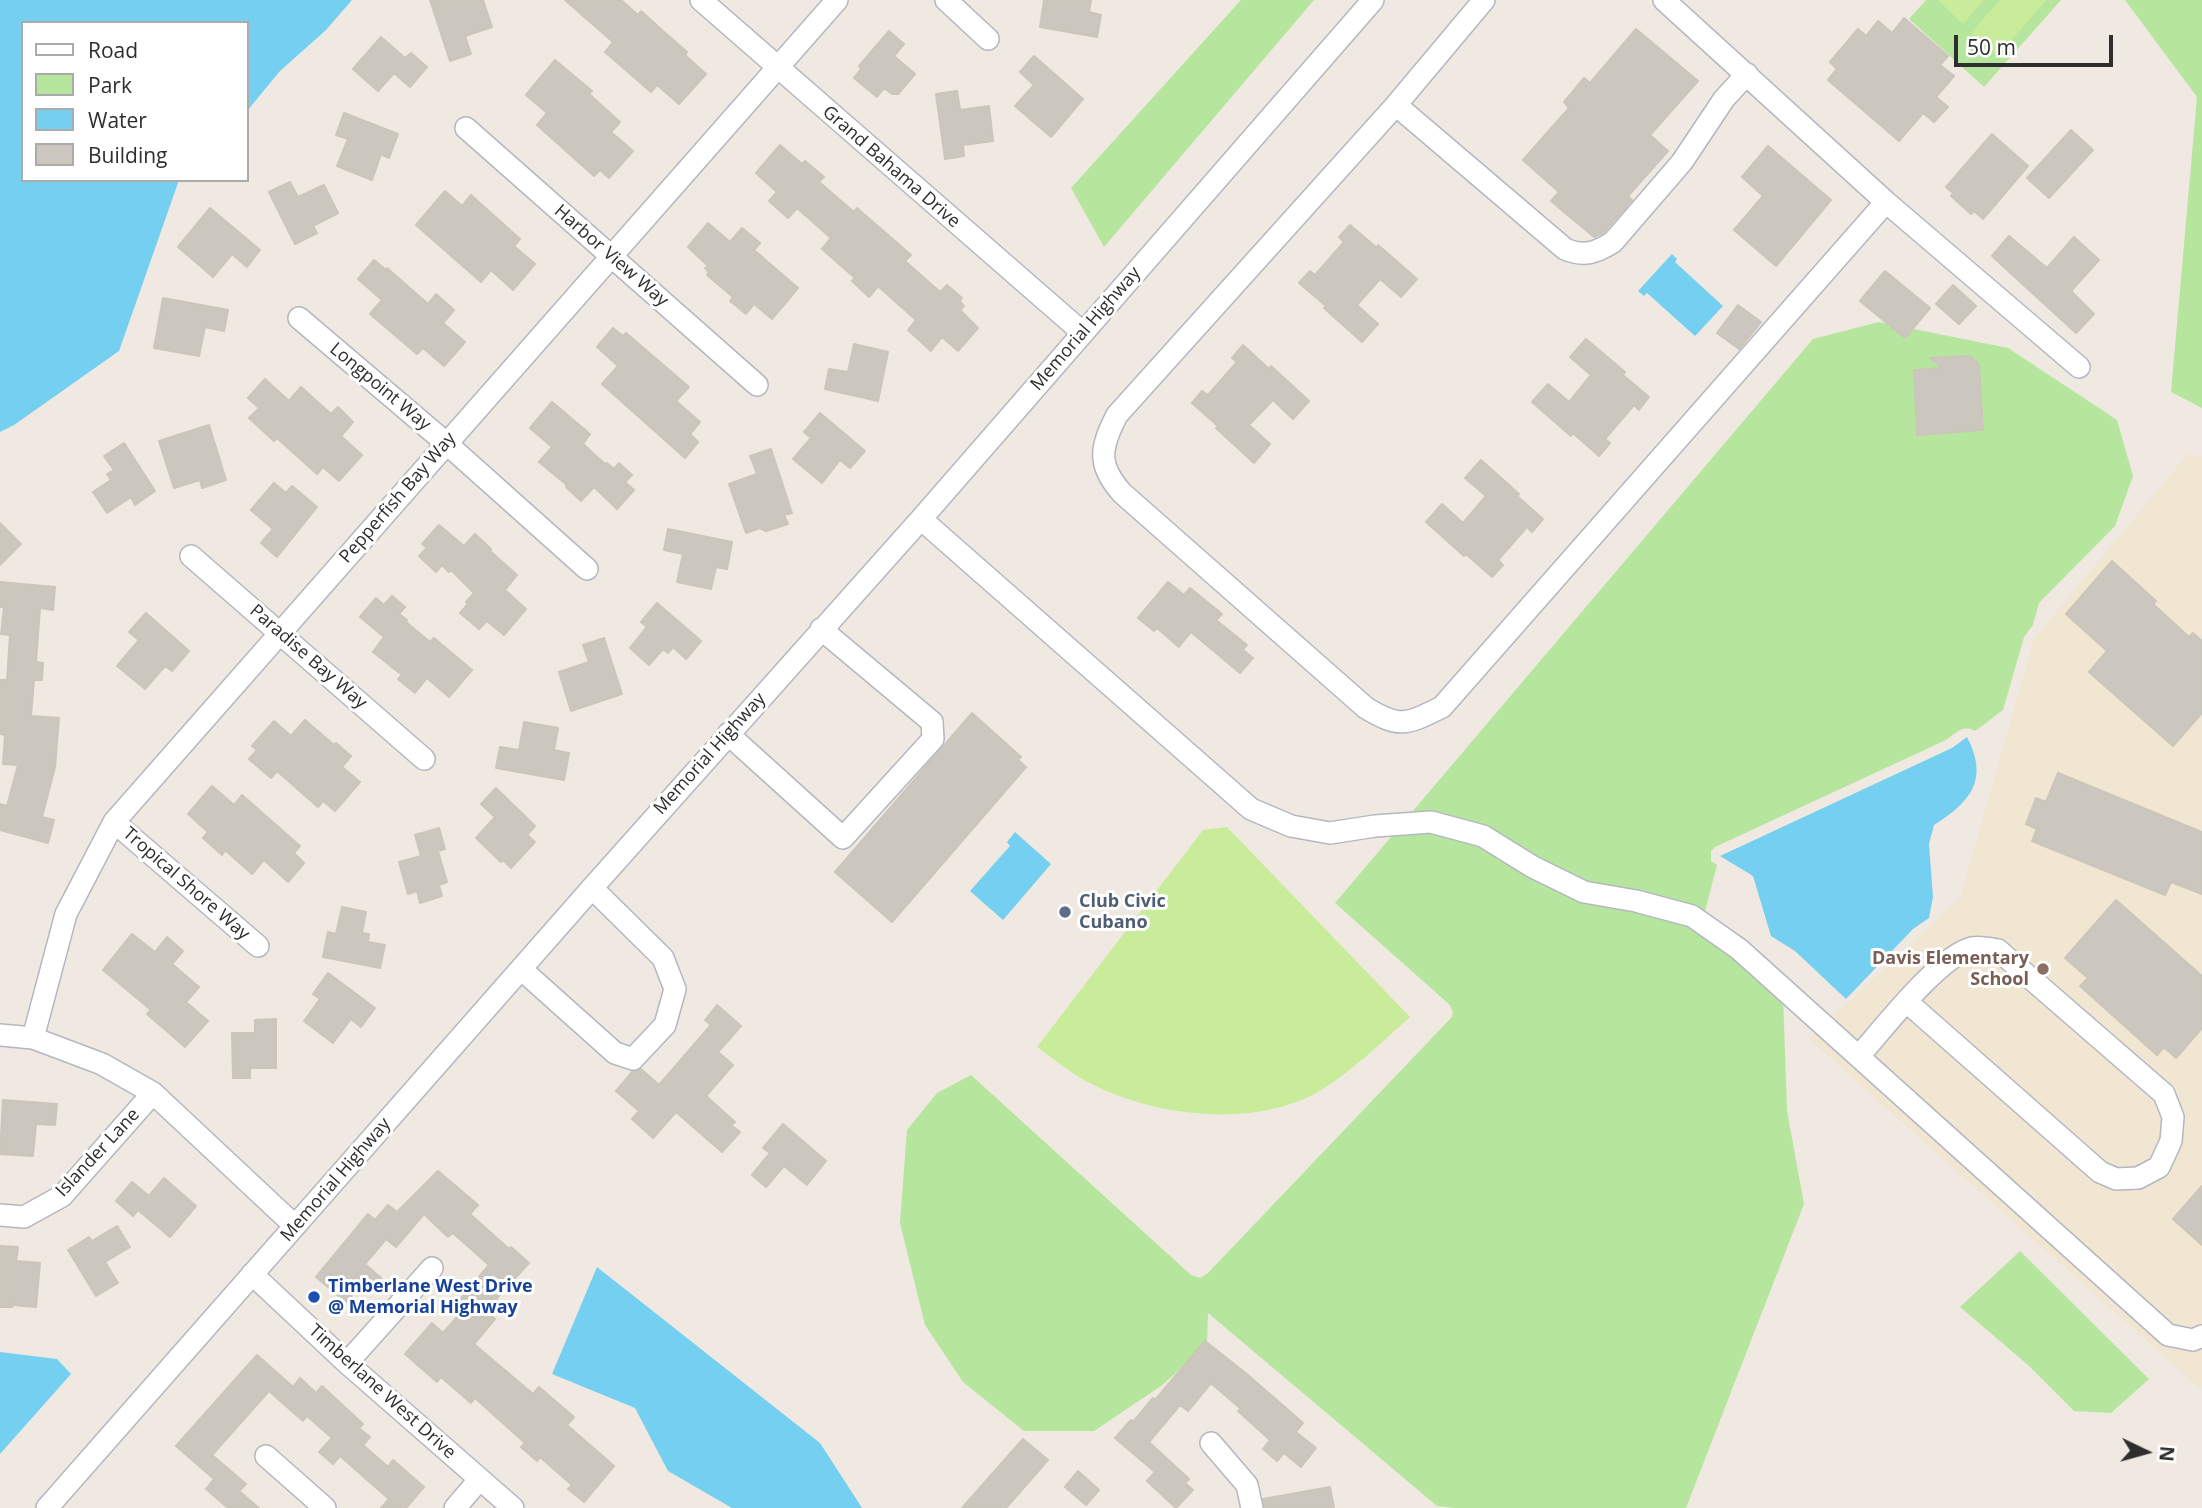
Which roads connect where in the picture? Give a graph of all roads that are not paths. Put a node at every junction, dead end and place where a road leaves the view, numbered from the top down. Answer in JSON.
{"nodes":[{"id":1,"x":701,"y":0,"type":"edge"},
{"id":2,"x":837,"y":0,"type":"edge"},
{"id":3,"x":946,"y":0,"type":"edge"},
{"id":4,"x":1373,"y":0,"type":"edge"},
{"id":5,"x":1664,"y":0,"type":"edge"},
{"id":6,"x":1480,"y":1,"type":"edge"},
{"id":7,"x":988,"y":38,"type":"dead end"},
{"id":8,"x":777,"y":68,"type":"junction"},
{"id":9,"x":1747,"y":74,"type":"junction"},
{"id":10,"x":1396,"y":105,"type":"junction"},
{"id":11,"x":466,"y":128,"type":"dead end"},
{"id":12,"x":1886,"y":202,"type":"junction"},
{"id":13,"x":611,"y":256,"type":"junction"},
{"id":14,"x":299,"y":317,"type":"dead end"},
{"id":15,"x":1082,"y":332,"type":"junction"},
{"id":16,"x":2079,"y":367,"type":"dead end"},
{"id":17,"x":757,"y":385,"type":"dead end"},
{"id":18,"x":446,"y":443,"type":"junction"},
{"id":19,"x":921,"y":519,"type":"junction"},
{"id":20,"x":191,"y":556,"type":"dead end"},
{"id":21,"x":587,"y":569,"type":"dead end"},
{"id":22,"x":821,"y":629,"type":"junction"},
{"id":23,"x":280,"y":632,"type":"junction"},
{"id":24,"x":728,"y":734,"type":"junction"},
{"id":25,"x":424,"y":759,"type":"dead end"},
{"id":26,"x":114,"y":822,"type":"junction"},
{"id":27,"x":592,"y":888,"type":"junction"},
{"id":28,"x":258,"y":946,"type":"dead end"},
{"id":29,"x":521,"y":969,"type":"junction"},
{"id":30,"x":1907,"y":1002,"type":"junction"},
{"id":31,"x":0,"y":1035,"type":"edge"},
{"id":32,"x":33,"y":1038,"type":"junction"},
{"id":33,"x":1859,"y":1056,"type":"junction"},
{"id":34,"x":153,"y":1093,"type":"junction"},
{"id":35,"x":0,"y":1214,"type":"edge"},
{"id":36,"x":295,"y":1226,"type":"junction"},
{"id":37,"x":432,"y":1268,"type":"dead end"},
{"id":38,"x":253,"y":1275,"type":"junction"},
{"id":39,"x":2202,"y":1336,"type":"edge"},
{"id":40,"x":347,"y":1363,"type":"junction"},
{"id":41,"x":1210,"y":1443,"type":"dead end"},
{"id":42,"x":265,"y":1456,"type":"dead end"},
{"id":43,"x":480,"y":1480,"type":"junction"},
{"id":44,"x":47,"y":1508,"type":"edge"},
{"id":45,"x":325,"y":1508,"type":"edge"},
{"id":46,"x":455,"y":1508,"type":"edge"},
{"id":47,"x":513,"y":1508,"type":"edge"},
{"id":48,"x":1252,"y":1508,"type":"edge"}],
"edges":[{"from":1,"to":8,"type":"street","name":"Grand Bahama Drive"},
{"from":2,"to":8,"type":"street","name":"Pepperfish Bay Way"},
{"from":3,"to":7,"type":"street"},
{"from":4,"to":15,"type":"street","name":"Memorial Highway"},
{"from":5,"to":9,"type":"street"},
{"from":6,"to":10,"type":"street"},
{"from":8,"to":13,"type":"street","name":"Pepperfish Bay Way"},
{"from":8,"to":15,"type":"street","name":"Grand Bahama Drive"},
{"from":9,"to":10,"type":"street"},
{"from":9,"to":12,"type":"street"},
{"from":10,"to":12,"type":"street"},
{"from":11,"to":13,"type":"street","name":"Harbor View Way"},
{"from":12,"to":16,"type":"street"},
{"from":13,"to":17,"type":"street","name":"Harbor View Way"},
{"from":13,"to":18,"type":"street","name":"Pepperfish Bay Way"},
{"from":14,"to":18,"type":"street","name":"Longpoint Way"},
{"from":15,"to":19,"type":"street","name":"Memorial Highway"},
{"from":18,"to":21,"type":"street","name":"Longpoint Way"},
{"from":18,"to":23,"type":"street","name":"Pepperfish Bay Way"},
{"from":19,"to":22,"type":"street","name":"Memorial Highway"},
{"from":19,"to":33,"type":"street"},
{"from":20,"to":23,"type":"street","name":"Paradise Bay Way"},
{"from":22,"to":24,"type":"street","name":"Memorial Highway"},
{"from":22,"to":24,"type":"street"},
{"from":23,"to":25,"type":"street","name":"Paradise Bay Way"},
{"from":23,"to":26,"type":"street","name":"Pepperfish Bay Way"},
{"from":24,"to":27,"type":"street","name":"Memorial Highway"},
{"from":26,"to":28,"type":"street","name":"Tropical Shore Way"},
{"from":26,"to":32,"type":"street","name":"Pepperfish Bay Way"},
{"from":27,"to":29,"type":"street","name":"Memorial Highway"},
{"from":27,"to":29,"type":"street"},
{"from":29,"to":36,"type":"street","name":"Memorial Highway"},
{"from":30,"to":30,"type":"street"},
{"from":30,"to":33,"type":"street"},
{"from":31,"to":32,"type":"street"},
{"from":32,"to":34,"type":"street"},
{"from":33,"to":39,"type":"street"},
{"from":34,"to":35,"type":"street","name":"Islander Lane"},
{"from":34,"to":36,"type":"street"},
{"from":36,"to":38,"type":"street","name":"Memorial Highway"},
{"from":37,"to":40,"type":"street"},
{"from":38,"to":40,"type":"street","name":"Timberlane West Drive"},
{"from":38,"to":44,"type":"street","name":"Memorial Highway"},
{"from":40,"to":43,"type":"street","name":"Timberlane West Drive"},
{"from":41,"to":48,"type":"street"},
{"from":42,"to":45,"type":"street"},
{"from":43,"to":46,"type":"street"},
{"from":43,"to":47,"type":"street","name":"Timberlane West Drive"}]}
